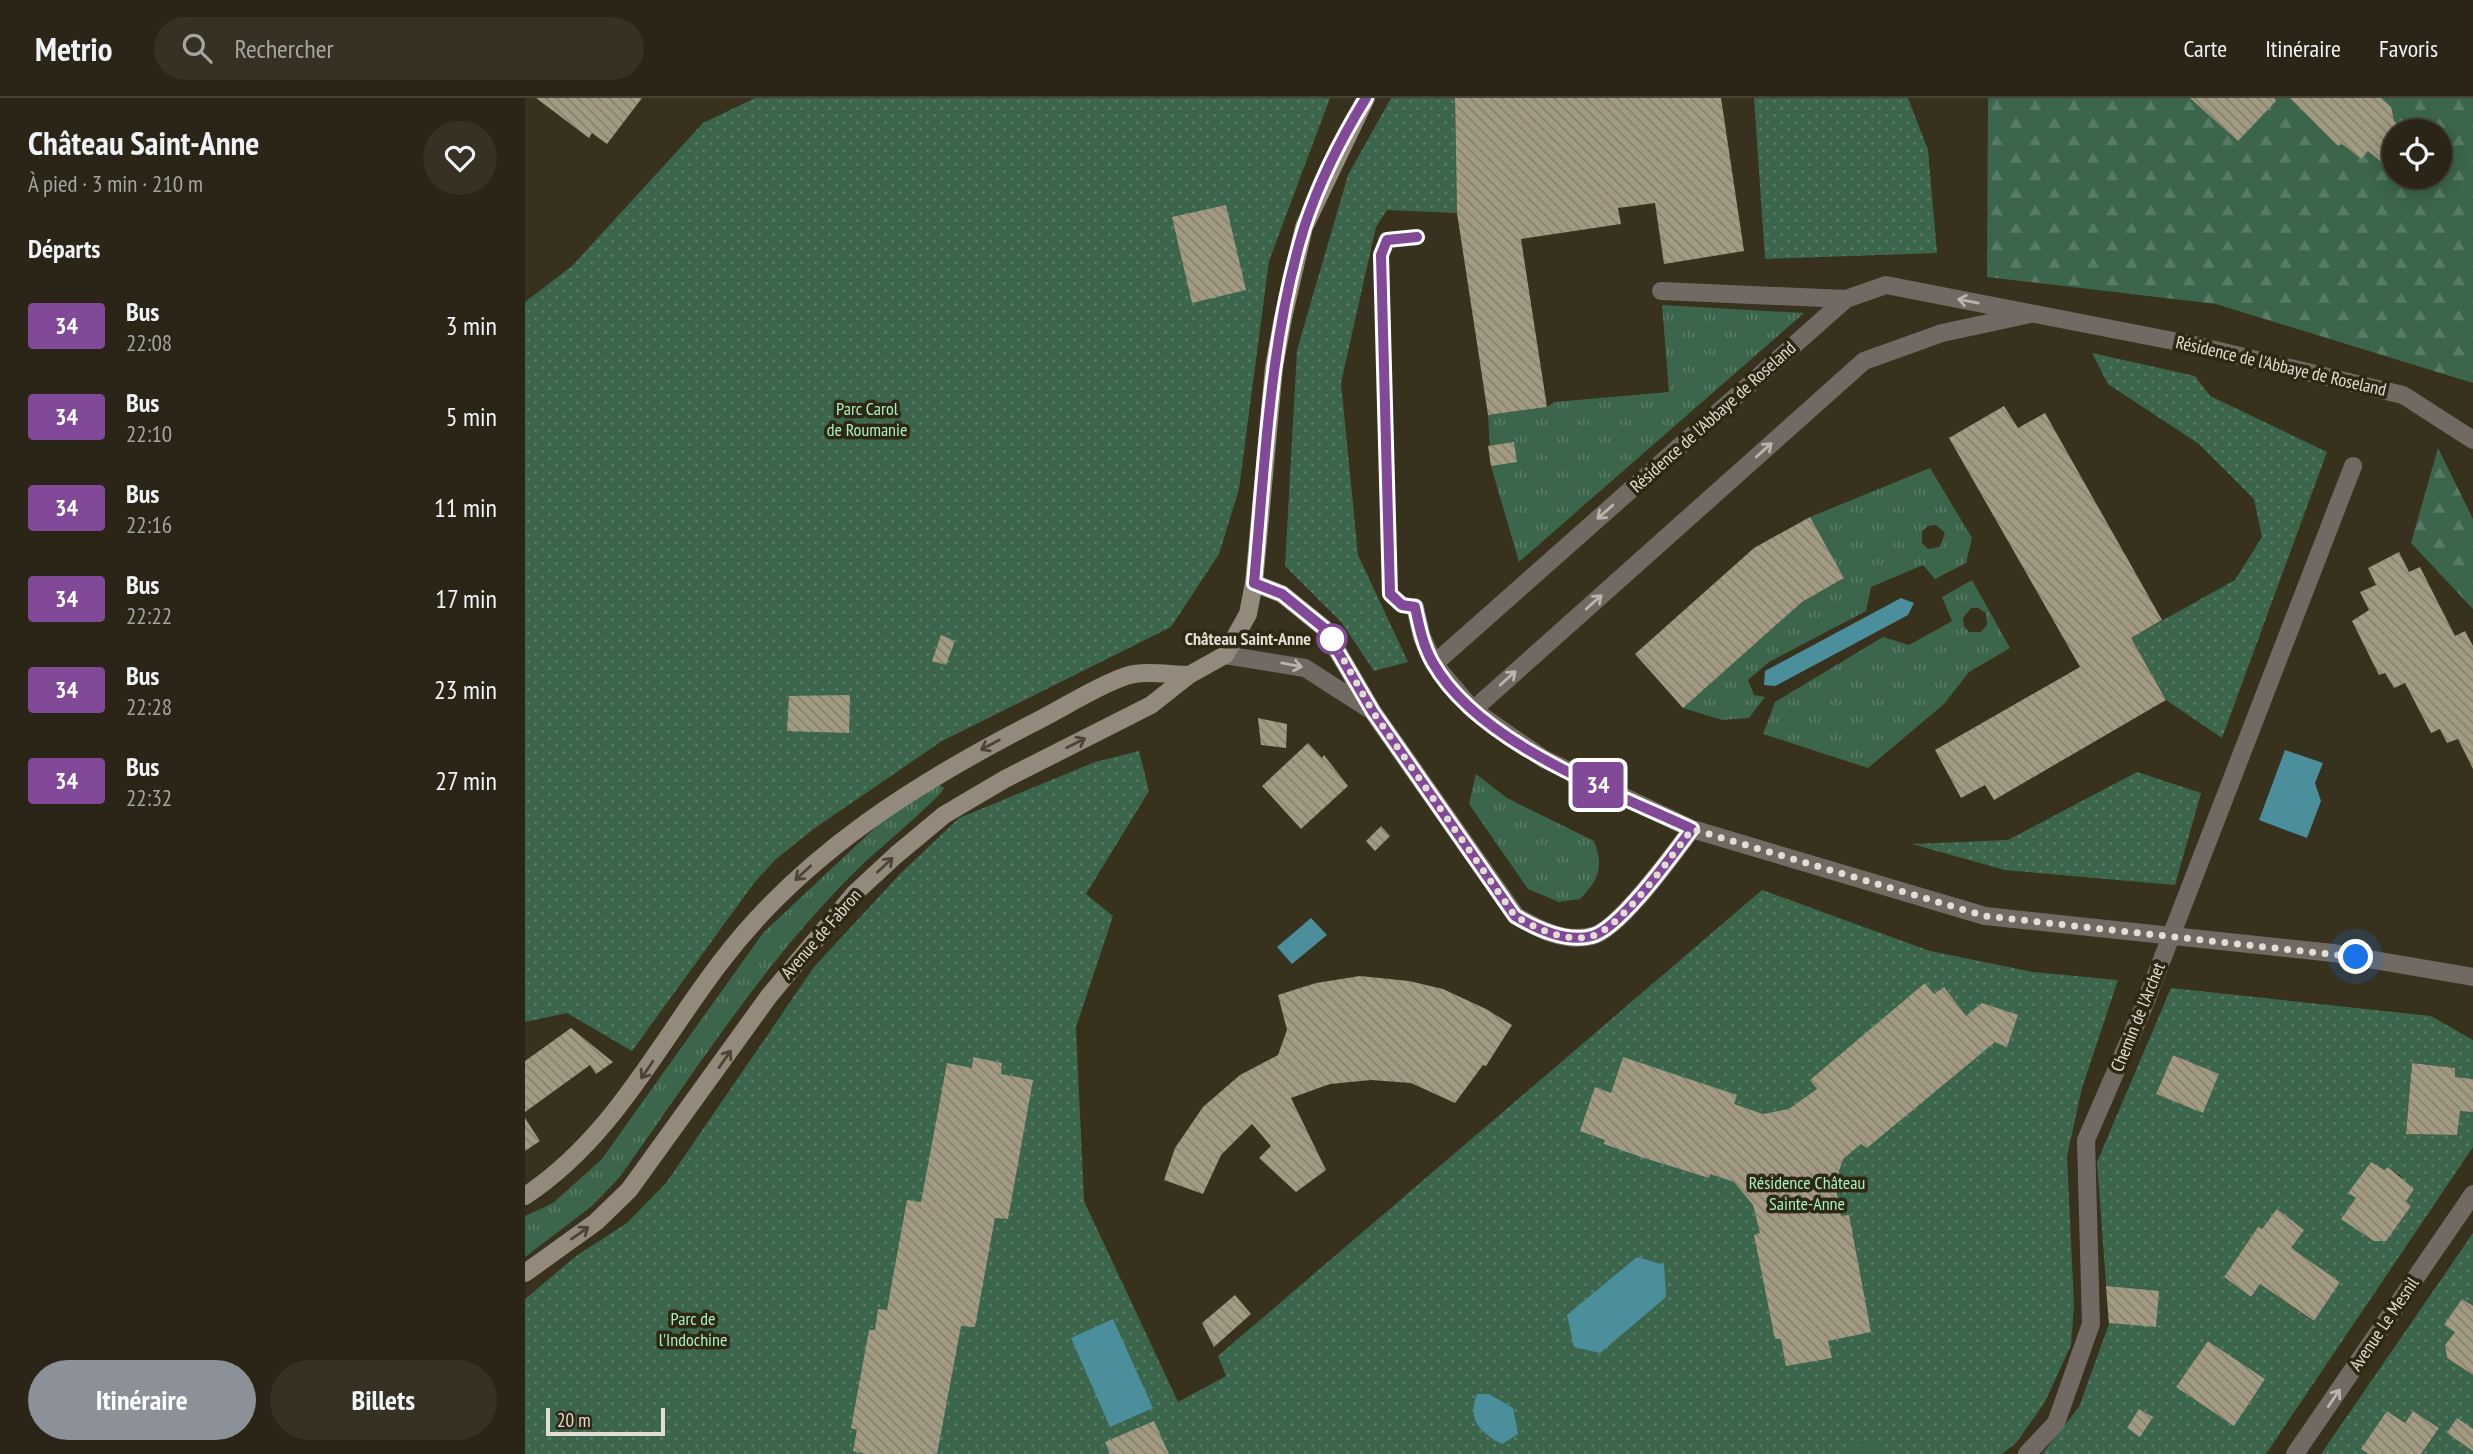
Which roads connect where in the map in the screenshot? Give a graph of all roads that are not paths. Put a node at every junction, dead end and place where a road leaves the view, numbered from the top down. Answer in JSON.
{"nodes":[{"id":1,"x":1366,"y":98,"type":"edge"},
{"id":2,"x":1661,"y":291,"type":"dead end"},
{"id":3,"x":1846,"y":299,"type":"junction"},
{"id":4,"x":2035,"y":314,"type":"junction"},
{"id":5,"x":2473,"y":440,"type":"edge"},
{"id":6,"x":2353,"y":466,"type":"dead end"},
{"id":7,"x":1254,"y":583,"type":"junction"},
{"id":8,"x":1415,"y":607,"type":"dead end"},
{"id":9,"x":1225,"y":655,"type":"junction"},
{"id":10,"x":1434,"y":664,"type":"junction"},
{"id":11,"x":1189,"y":676,"type":"junction"},
{"id":12,"x":1473,"y":710,"type":"junction"},
{"id":13,"x":1373,"y":712,"type":"junction"},
{"id":14,"x":1692,"y":829,"type":"junction"},
{"id":15,"x":2473,"y":977,"type":"edge"},
{"id":16,"x":2473,"y":1194,"type":"edge"},
{"id":17,"x":525,"y":1196,"type":"edge"},
{"id":18,"x":525,"y":1273,"type":"edge"},
{"id":19,"x":2027,"y":1454,"type":"edge"},
{"id":20,"x":2295,"y":1454,"type":"edge"}],
"edges":[{"from":1,"to":7,"type":"street"},
{"from":2,"to":3,"type":"street"},
{"from":4,"to":3,"type":"street","name":"Résidence de l'Abbaye de Roseland","one_way":true},
{"from":3,"to":10,"type":"street","name":"Résidence de l'Abbaye de Roseland","one_way":true},
{"from":4,"to":5,"type":"street","name":"Résidence de l'Abbaye de Roseland"},
{"from":12,"to":4,"type":"street","name":"Résidence de l'Abbaye de Roseland","one_way":true},
{"from":6,"to":19,"type":"street","name":"Chemin de l'Archet"},
{"from":7,"to":9,"type":"street"},
{"from":7,"to":13,"type":"street"},
{"from":8,"to":10,"type":"street"},
{"from":9,"to":11,"type":"street","name":"Avenue de Fabron"},
{"from":9,"to":13,"type":"street","one_way":true},
{"from":10,"to":12,"type":"street"},
{"from":11,"to":17,"type":"street","one_way":true},
{"from":18,"to":11,"type":"street","name":"Avenue de Fabron","one_way":true},
{"from":12,"to":14,"type":"street"},
{"from":13,"to":14,"type":"street"},
{"from":14,"to":15,"type":"street"},
{"from":20,"to":16,"type":"street","name":"Avenue Le Mesnil","one_way":true}]}
